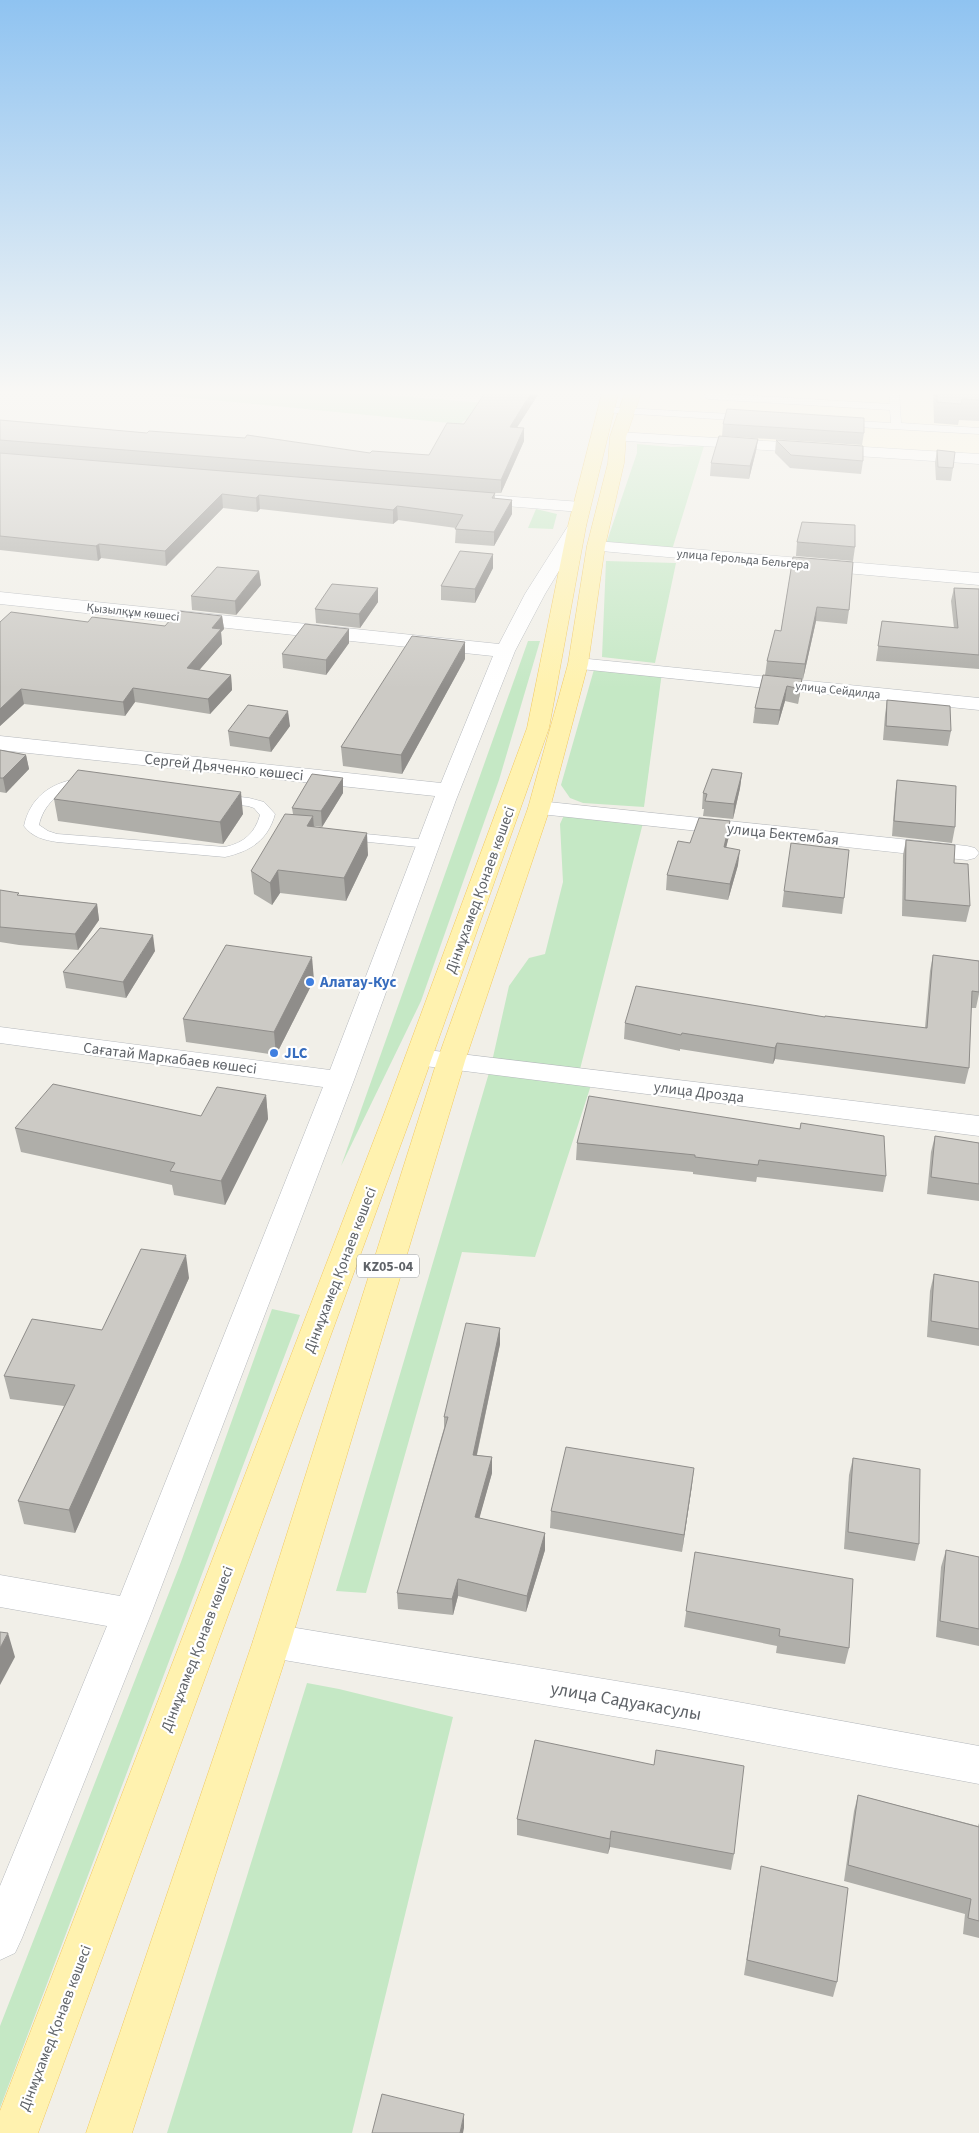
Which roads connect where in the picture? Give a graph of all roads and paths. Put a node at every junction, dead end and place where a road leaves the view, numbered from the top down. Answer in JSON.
{"nodes":[{"id":1,"x":589,"y":490,"type":"edge"},
{"id":2,"x":599,"y":490,"type":"edge"},
{"id":3,"x":458,"y":497,"type":"edge"},
{"id":4,"x":578,"y":521,"type":"junction"},
{"id":5,"x":979,"y":580,"type":"edge"},
{"id":6,"x":0,"y":598,"type":"edge"},
{"id":7,"x":505,"y":651,"type":"junction"},
{"id":8,"x":578,"y":664,"type":"junction"},
{"id":9,"x":979,"y":704,"type":"edge"},
{"id":10,"x":0,"y":742,"type":"edge"},
{"id":11,"x":449,"y":791,"type":"junction"},
{"id":12,"x":539,"y":808,"type":"junction"},
{"id":13,"x":270,"y":828,"type":"joint"},
{"id":14,"x":331,"y":834,"type":"edge"},
{"id":15,"x":428,"y":844,"type":"junction"},
{"id":16,"x":967,"y":853,"type":"dead end"},
{"id":17,"x":0,"y":1035,"type":"edge"},
{"id":18,"x":419,"y":1058,"type":"junction"},
{"id":19,"x":451,"y":1061,"type":"junction"},
{"id":20,"x":340,"y":1080,"type":"junction"},
{"id":21,"x":979,"y":1126,"type":"edge"},
{"id":22,"x":0,"y":1590,"type":"edge"},
{"id":23,"x":132,"y":1614,"type":"junction"},
{"id":24,"x":272,"y":1640,"type":"junction"},
{"id":25,"x":979,"y":1765,"type":"edge"},
{"id":26,"x":0,"y":1938,"type":"edge"},
{"id":27,"x":16,"y":2133,"type":"edge"},
{"id":28,"x":109,"y":2133,"type":"edge"}],
"edges":[{"from":1,"to":4,"type":"main road","name":"Дінмұхамед Қонаев көшесі","number":"KZ05-04"},
{"from":2,"to":4,"type":"main road","name":"Дінмұхамед Қонаев көшесі","number":"KZ05-04"},
{"from":3,"to":4,"type":"street","name":"улица Герольда Бельгера"},
{"from":4,"to":5,"type":"street","name":"улица Герольда Бельгера"},
{"from":4,"to":7,"type":"street"},
{"from":4,"to":8,"type":"main road","name":"Дінмұхамед Қонаев көшесі","number":"KZ05-04"},
{"from":4,"to":18,"type":"main road","name":"Дінмұхамед Қонаев көшесі","number":"KZ05-04"},
{"from":6,"to":7,"type":"street","name":"Қызылқұм көшесі"},
{"from":7,"to":11,"type":"street"},
{"from":8,"to":9,"type":"street","name":"улица Сейдилда"},
{"from":8,"to":12,"type":"main road","name":"Дінмұхамед Қонаев көшесі","number":"KZ05-04"},
{"from":10,"to":11,"type":"street","name":"Сергей Дьяченко көшесі"},
{"from":11,"to":15,"type":"street"},
{"from":12,"to":16,"type":"street","name":"улица Бектембая"},
{"from":12,"to":19,"type":"main road","name":"Дінмұхамед Қонаев көшесі","number":"KZ05-04"},
{"from":13,"to":13,"type":"lane"},
{"from":14,"to":15,"type":"lane"},
{"from":15,"to":20,"type":"street"},
{"from":17,"to":20,"type":"street","name":"Сағатай Маркабаев көшесі"},
{"from":18,"to":19,"type":"street","name":"улица Дрозда"},
{"from":18,"to":27,"type":"main road","name":"Дінмұхамед Қонаев көшесі","number":"KZ05-04"},
{"from":19,"to":21,"type":"street","name":"улица Дрозда"},
{"from":19,"to":24,"type":"main road","name":"Дінмұхамед Қонаев көшесі","number":"KZ05-04"},
{"from":20,"to":23,"type":"street"},
{"from":22,"to":23,"type":"street"},
{"from":23,"to":26,"type":"street"},
{"from":24,"to":25,"type":"street","name":"улица Садуакасулы"},
{"from":24,"to":28,"type":"main road","name":"Дінмұхамед Қонаев көшесі","number":"KZ05-04"}]}
